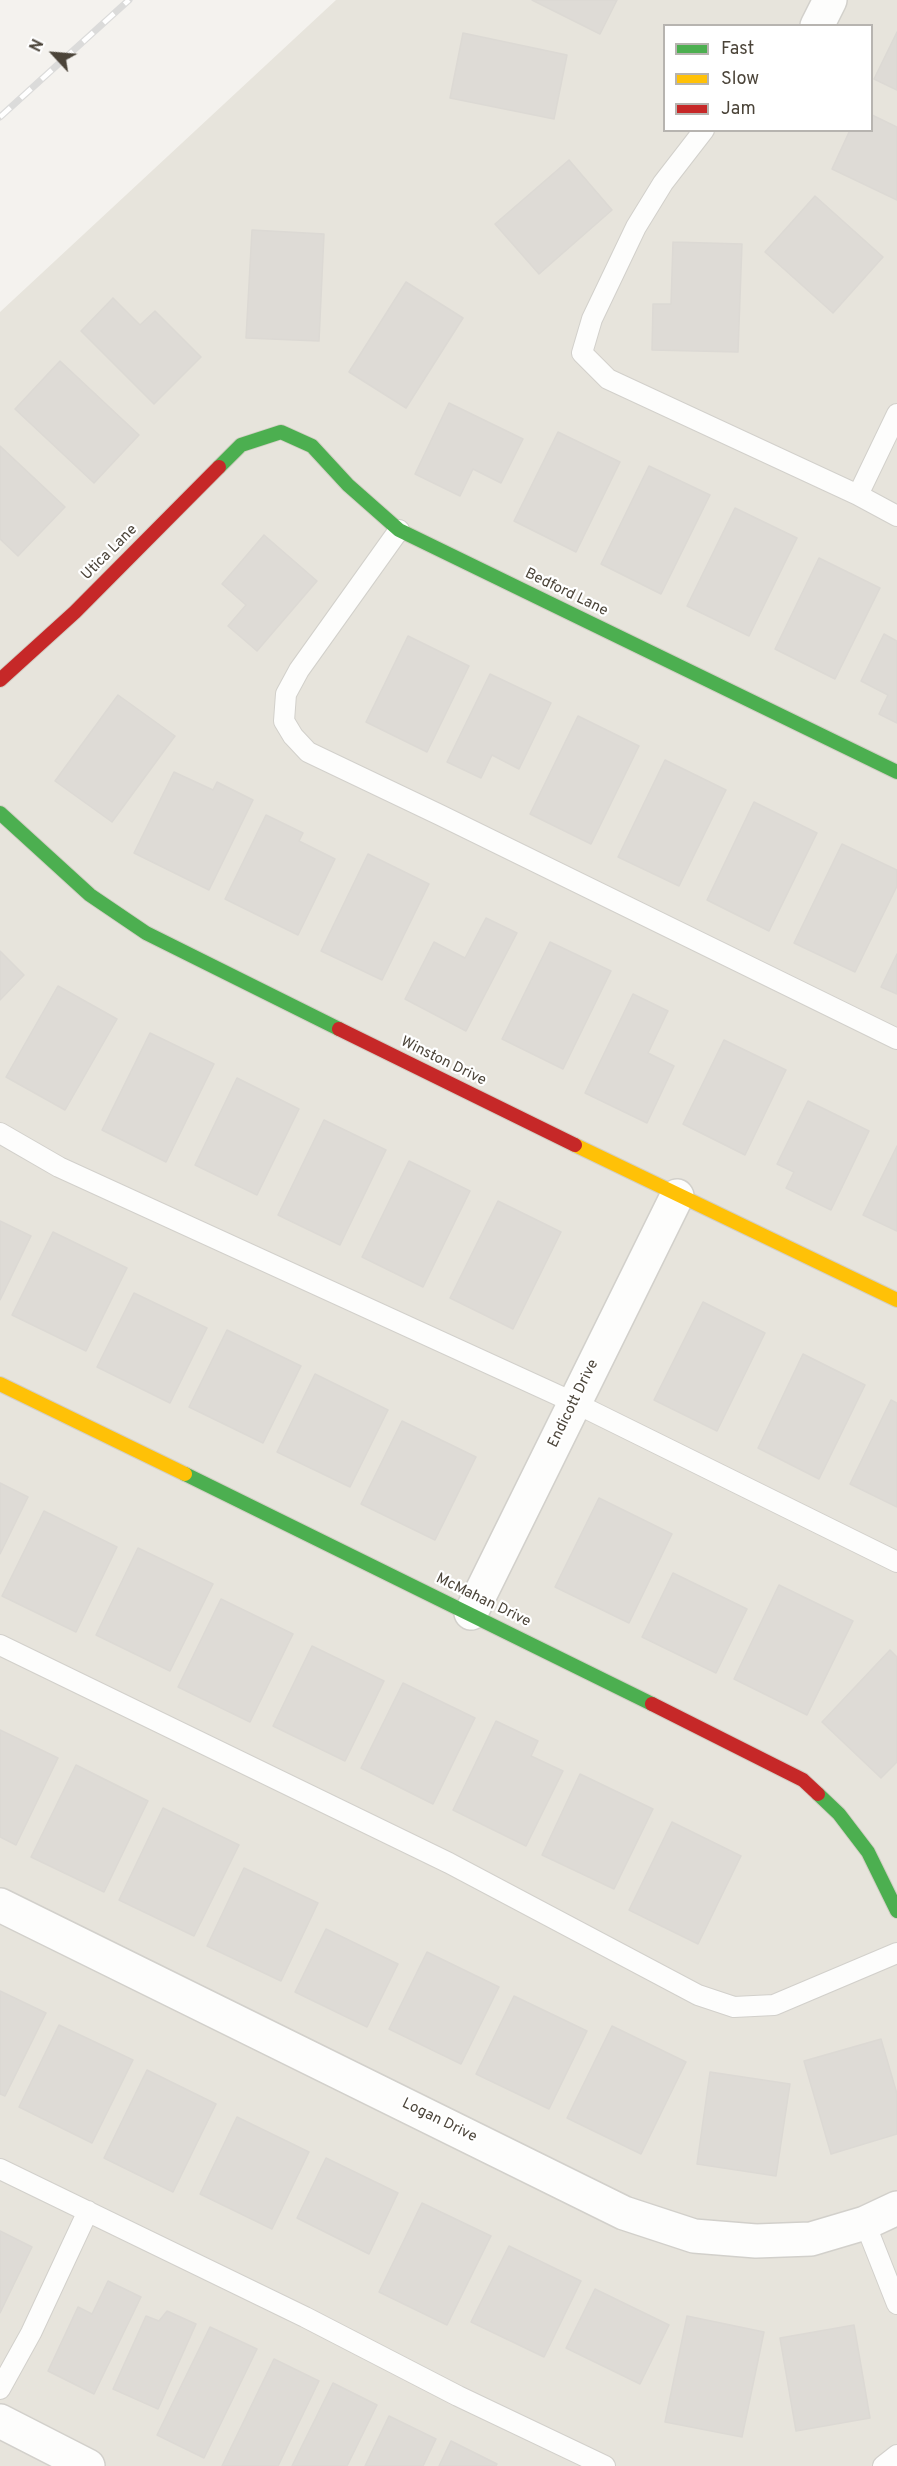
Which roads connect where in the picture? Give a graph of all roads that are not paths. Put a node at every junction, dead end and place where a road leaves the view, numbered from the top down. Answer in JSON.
{"nodes":[{"id":1,"x":830,"y":0,"type":"edge"},
{"id":2,"x":818,"y":24,"type":"edge"},
{"id":3,"x":702,"y":132,"type":"edge"},
{"id":4,"x":897,"y":414,"type":"edge"},
{"id":5,"x":241,"y":445,"type":"joint"},
{"id":6,"x":858,"y":495,"type":"junction"},
{"id":7,"x":897,"y":516,"type":"edge"},
{"id":8,"x":399,"y":530,"type":"junction"},
{"id":9,"x":0,"y":680,"type":"edge"},
{"id":10,"x":897,"y":772,"type":"edge"},
{"id":11,"x":0,"y":813,"type":"edge"},
{"id":12,"x":897,"y":1039,"type":"edge"},
{"id":13,"x":0,"y":1133,"type":"edge"},
{"id":14,"x":676,"y":1196,"type":"junction"},
{"id":15,"x":897,"y":1300,"type":"edge"},
{"id":16,"x":0,"y":1384,"type":"edge"},
{"id":17,"x":575,"y":1403,"type":"junction"},
{"id":18,"x":897,"y":1562,"type":"edge"},
{"id":19,"x":471,"y":1613,"type":"junction"},
{"id":20,"x":0,"y":1645,"type":"edge"},
{"id":21,"x":0,"y":1905,"type":"edge"},
{"id":22,"x":897,"y":1911,"type":"edge"},
{"id":23,"x":897,"y":1953,"type":"edge"},
{"id":24,"x":0,"y":2169,"type":"edge"},
{"id":25,"x":897,"y":2208,"type":"edge"},
{"id":26,"x":88,"y":2211,"type":"junction"},
{"id":27,"x":865,"y":2223,"type":"junction"},
{"id":28,"x":897,"y":2304,"type":"edge"},
{"id":29,"x":0,"y":2389,"type":"edge"},
{"id":30,"x":0,"y":2421,"type":"edge"},
{"id":31,"x":897,"y":2455,"type":"edge"},
{"id":32,"x":88,"y":2466,"type":"edge"},
{"id":33,"x":605,"y":2466,"type":"edge"},
{"id":34,"x":883,"y":2466,"type":"edge"}],
"edges":[{"from":1,"to":2,"type":"street"},
{"from":3,"to":6,"type":"lane"},
{"from":4,"to":6,"type":"lane"},
{"from":5,"to":8,"type":"street","name":"Bedford Lane"},
{"from":5,"to":9,"type":"street","name":"Utica Lane"},
{"from":6,"to":7,"type":"lane"},
{"from":8,"to":10,"type":"street","name":"Bedford Lane"},
{"from":8,"to":12,"type":"lane"},
{"from":11,"to":14,"type":"street","name":"Winston Drive"},
{"from":13,"to":17,"type":"lane"},
{"from":14,"to":15,"type":"street","name":"Winston Drive"},
{"from":14,"to":17,"type":"street","name":"Endicott Drive"},
{"from":16,"to":19,"type":"street","name":"McMahan Drive"},
{"from":17,"to":18,"type":"lane"},
{"from":17,"to":19,"type":"street","name":"Endicott Drive"},
{"from":19,"to":22,"type":"street","name":"McMahan Drive"},
{"from":20,"to":23,"type":"lane"},
{"from":21,"to":27,"type":"street","name":"Logan Drive"},
{"from":24,"to":26,"type":"lane"},
{"from":25,"to":27,"type":"street","name":"Logan Drive"},
{"from":26,"to":29,"type":"lane"},
{"from":26,"to":33,"type":"lane"},
{"from":27,"to":28,"type":"lane"},
{"from":30,"to":32,"type":"street"},
{"from":31,"to":34,"type":"lane"}]}
